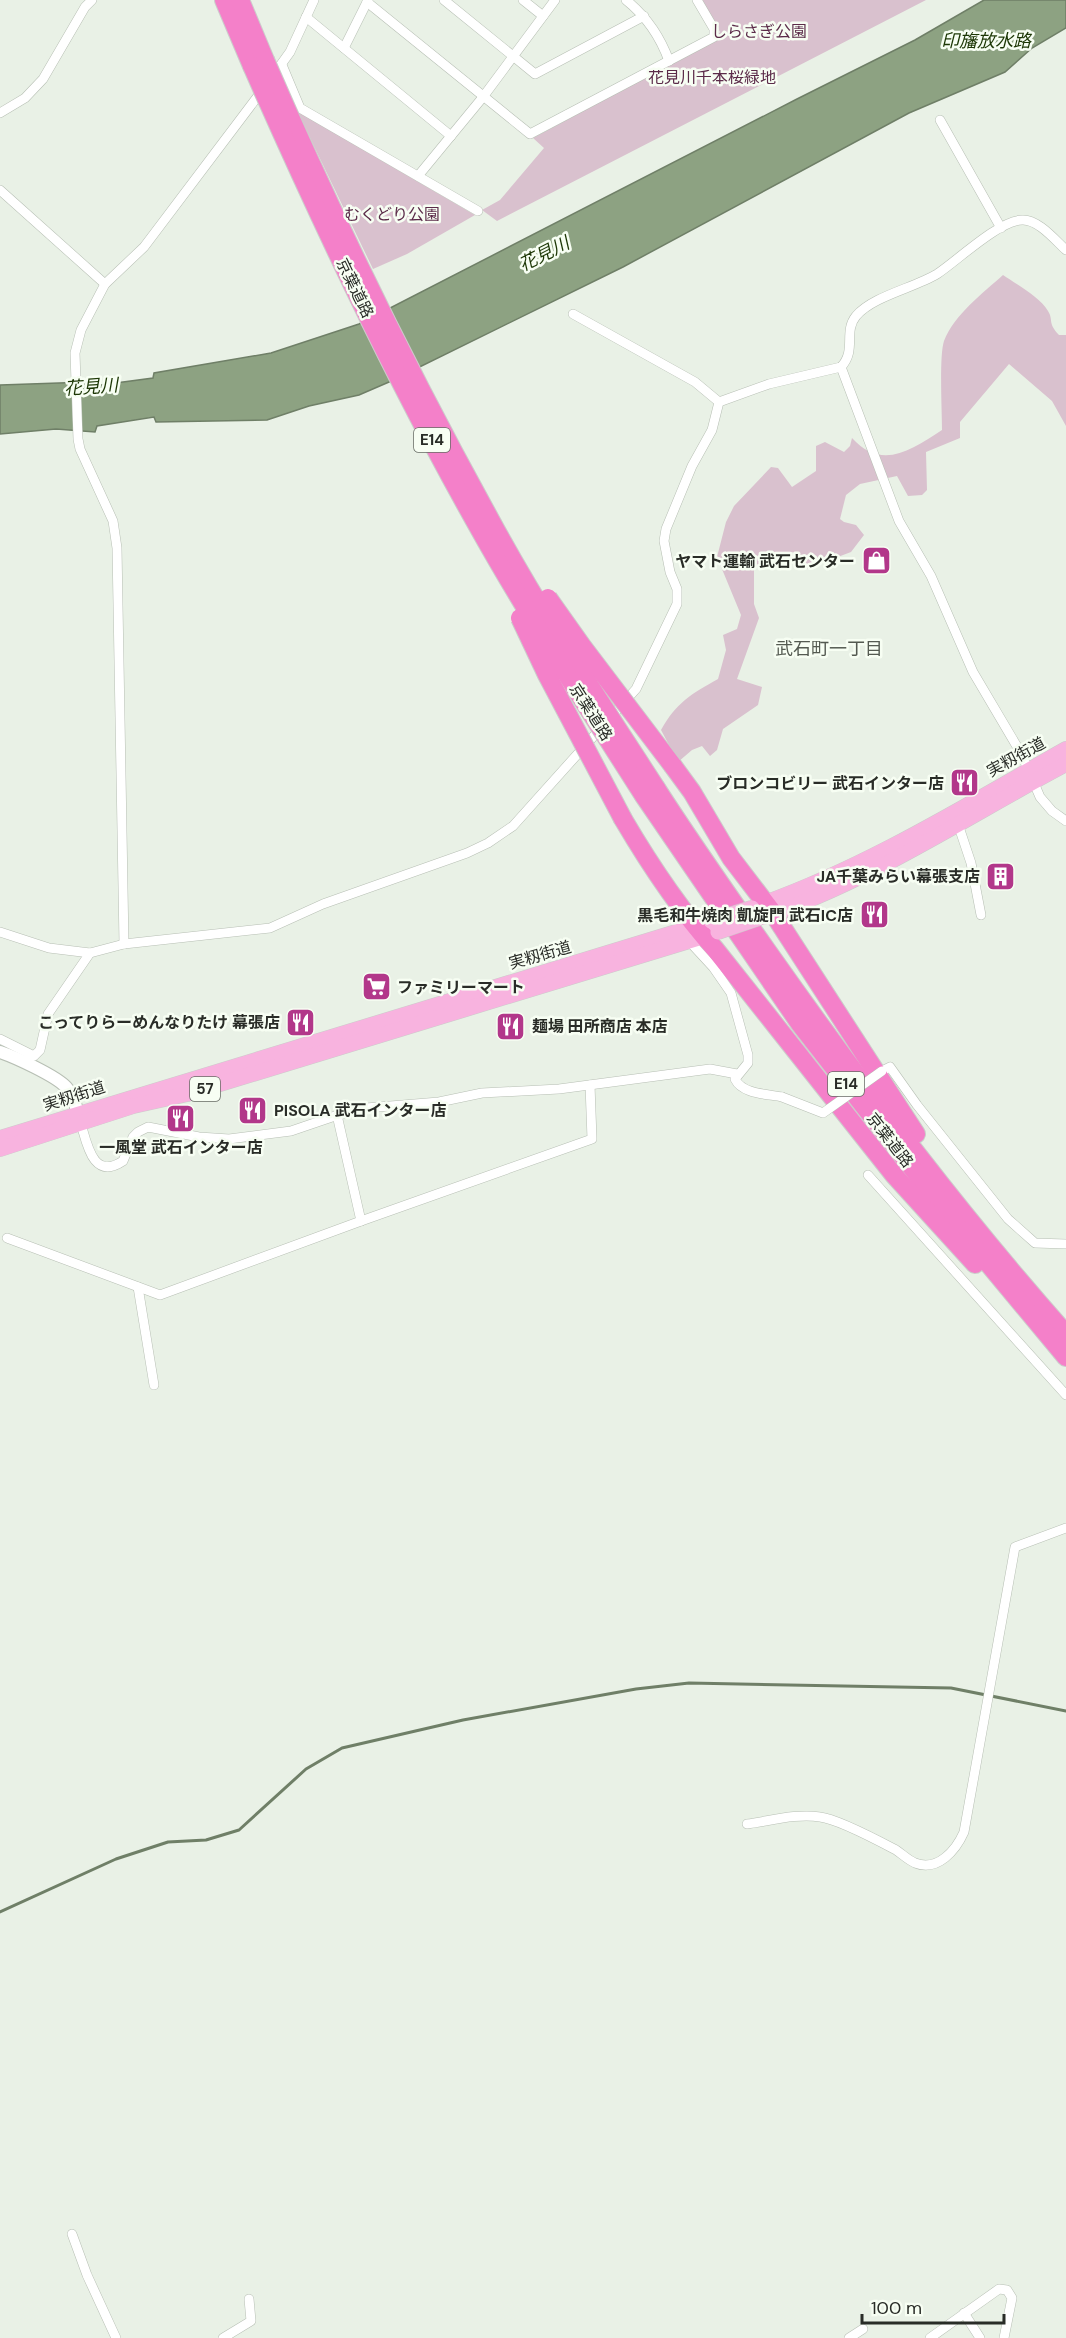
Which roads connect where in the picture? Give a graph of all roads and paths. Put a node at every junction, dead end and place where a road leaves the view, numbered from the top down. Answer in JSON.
{"nodes":[{"id":1,"x":92,"y":0,"type":"edge"},
{"id":2,"x":224,"y":0,"type":"edge"},
{"id":3,"x":240,"y":0,"type":"edge"},
{"id":4,"x":314,"y":0,"type":"edge"},
{"id":5,"x":444,"y":0,"type":"edge"},
{"id":6,"x":523,"y":0,"type":"edge"},
{"id":7,"x":555,"y":0,"type":"edge"},
{"id":8,"x":626,"y":0,"type":"edge"},
{"id":9,"x":697,"y":0,"type":"edge"},
{"id":10,"x":368,"y":1,"type":"edge"},
{"id":11,"x":543,"y":16,"type":"junction"},
{"id":12,"x":644,"y":16,"type":"junction"},
{"id":13,"x":306,"y":17,"type":"junction"},
{"id":14,"x":344,"y":48,"type":"junction"},
{"id":15,"x":513,"y":57,"type":"junction"},
{"id":16,"x":669,"y":61,"type":"junction"},
{"id":17,"x":266,"y":63,"type":"junction"},
{"id":18,"x":483,"y":97,"type":"junction"},
{"id":19,"x":0,"y":113,"type":"edge"},
{"id":20,"x":940,"y":120,"type":"dead end"},
{"id":21,"x":451,"y":136,"type":"junction"},
{"id":22,"x":418,"y":176,"type":"junction"},
{"id":23,"x":0,"y":190,"type":"edge"},
{"id":24,"x":478,"y":212,"type":"dead end"},
{"id":25,"x":1001,"y":228,"type":"junction"},
{"id":26,"x":1066,"y":250,"type":"edge"},
{"id":27,"x":105,"y":284,"type":"junction"},
{"id":28,"x":573,"y":314,"type":"dead end"},
{"id":29,"x":841,"y":367,"type":"junction"},
{"id":30,"x":719,"y":402,"type":"junction"},
{"id":31,"x":434,"y":430,"type":"junction"},
{"id":32,"x":1066,"y":749,"type":"edge"},
{"id":33,"x":1066,"y":764,"type":"edge"},
{"id":34,"x":1031,"y":776,"type":"junction"},
{"id":35,"x":650,"y":792,"type":"junction"},
{"id":36,"x":1066,"y":821,"type":"edge"},
{"id":37,"x":958,"y":824,"type":"junction"},
{"id":38,"x":762,"y":910,"type":"junction"},
{"id":39,"x":981,"y":915,"type":"dead end"},
{"id":40,"x":0,"y":932,"type":"edge"},
{"id":41,"x":703,"y":932,"type":"junction"},
{"id":42,"x":124,"y":944,"type":"junction"},
{"id":43,"x":90,"y":953,"type":"junction"},
{"id":44,"x":0,"y":1039,"type":"edge"},
{"id":45,"x":0,"y":1052,"type":"edge"},
{"id":46,"x":737,"y":1074,"type":"junction"},
{"id":47,"x":590,"y":1085,"type":"junction"},
{"id":48,"x":337,"y":1115,"type":"junction"},
{"id":49,"x":80,"y":1119,"type":"junction"},
{"id":50,"x":0,"y":1138,"type":"edge"},
{"id":51,"x":0,"y":1149,"type":"edge"},
{"id":52,"x":868,"y":1175,"type":"dead end"},
{"id":53,"x":361,"y":1221,"type":"junction"},
{"id":54,"x":7,"y":1238,"type":"dead end"},
{"id":55,"x":1066,"y":1244,"type":"edge"},
{"id":56,"x":138,"y":1287,"type":"junction"},
{"id":57,"x":1063,"y":1331,"type":"edge"},
{"id":58,"x":1064,"y":1355,"type":"edge"},
{"id":59,"x":154,"y":1385,"type":"dead end"},
{"id":60,"x":1066,"y":1395,"type":"edge"},
{"id":61,"x":1066,"y":1528,"type":"edge"},
{"id":62,"x":747,"y":1824,"type":"dead end"},
{"id":63,"x":72,"y":2234,"type":"dead end"},
{"id":64,"x":249,"y":2299,"type":"dead end"},
{"id":65,"x":964,"y":2313,"type":"junction"},
{"id":66,"x":863,"y":2329,"type":"dead end"},
{"id":67,"x":934,"y":2337,"type":"edge"},
{"id":68,"x":116,"y":2338,"type":"edge"},
{"id":69,"x":223,"y":2338,"type":"edge"},
{"id":70,"x":849,"y":2338,"type":"edge"},
{"id":71,"x":980,"y":2338,"type":"edge"},
{"id":72,"x":1004,"y":2338,"type":"edge"}],
"edges":[{"from":1,"to":19,"type":"street"},
{"from":2,"to":17,"type":"highway","name":"京葉道路","number":"E14"},
{"from":3,"to":17,"type":"highway","name":"京葉道路","number":"E14"},
{"from":4,"to":13,"type":"street"},
{"from":5,"to":15,"type":"street"},
{"from":6,"to":11,"type":"street"},
{"from":7,"to":11,"type":"street"},
{"from":8,"to":12,"type":"street"},
{"from":9,"to":16,"type":"street"},
{"from":10,"to":14,"type":"street"},
{"from":10,"to":18,"type":"street"},
{"from":11,"to":15,"type":"street"},
{"from":12,"to":15,"type":"street"},
{"from":12,"to":16,"type":"street"},
{"from":13,"to":14,"type":"street"},
{"from":13,"to":17,"type":"street"},
{"from":14,"to":21,"type":"street"},
{"from":15,"to":18,"type":"street"},
{"from":16,"to":18,"type":"street"},
{"from":17,"to":22,"type":"street"},
{"from":17,"to":27,"type":"street"},
{"from":17,"to":31,"type":"highway","name":"京葉道路","number":"E14","bridge":true},
{"from":18,"to":21,"type":"street"},
{"from":20,"to":25,"type":"street"},
{"from":21,"to":22,"type":"street"},
{"from":22,"to":24,"type":"street"},
{"from":23,"to":27,"type":"street"},
{"from":25,"to":26,"type":"street"},
{"from":25,"to":29,"type":"street"},
{"from":27,"to":42,"type":"street"},
{"from":28,"to":30,"type":"street"},
{"from":29,"to":30,"type":"street"},
{"from":29,"to":34,"type":"street"},
{"from":30,"to":42,"type":"street"},
{"from":31,"to":35,"type":"highway","name":"京葉道路","number":"E14","bridge":true},
{"from":31,"to":38,"type":"highway","bridge":true},
{"from":31,"to":41,"type":"highway","bridge":true},
{"from":32,"to":34,"type":"main road","name":"実籾街道","number":"57"},
{"from":33,"to":34,"type":"main road","name":"実籾街道","number":"57"},
{"from":34,"to":36,"type":"street"},
{"from":34,"to":37,"type":"main road","name":"実籾街道","number":"57"},
{"from":34,"to":38,"type":"main road","name":"実籾街道","number":"57"},
{"from":35,"to":57,"type":"highway","name":"京葉道路","number":"E14"},
{"from":35,"to":58,"type":"highway","name":"京葉道路","number":"E14"},
{"from":37,"to":38,"type":"main road","name":"実籾街道","number":"57"},
{"from":37,"to":39,"type":"street"},
{"from":38,"to":41,"type":"main road","name":"実籾街道","number":"57","bridge":true},
{"from":38,"to":57,"type":"highway"},
{"from":40,"to":43,"type":"street"},
{"from":41,"to":46,"type":"street"},
{"from":41,"to":49,"type":"main road","name":"実籾街道","number":"57"},
{"from":41,"to":58,"type":"highway"},
{"from":42,"to":43,"type":"street"},
{"from":43,"to":44,"type":"street"},
{"from":45,"to":49,"type":"street"},
{"from":46,"to":47,"type":"street"},
{"from":46,"to":55,"type":"street","bridge":true},
{"from":47,"to":48,"type":"street"},
{"from":47,"to":53,"type":"street"},
{"from":48,"to":49,"type":"street"},
{"from":48,"to":53,"type":"street"},
{"from":49,"to":50,"type":"main road","name":"実籾街道","number":"57"},
{"from":49,"to":51,"type":"main road","name":"実籾街道","number":"57"},
{"from":52,"to":60,"type":"street"},
{"from":53,"to":56,"type":"street"},
{"from":54,"to":56,"type":"street"},
{"from":56,"to":59,"type":"street"},
{"from":61,"to":62,"type":"street"},
{"from":63,"to":68,"type":"street"},
{"from":64,"to":69,"type":"street"},
{"from":65,"to":67,"type":"street"},
{"from":65,"to":71,"type":"street"},
{"from":65,"to":72,"type":"street"},
{"from":66,"to":70,"type":"street"}]}
